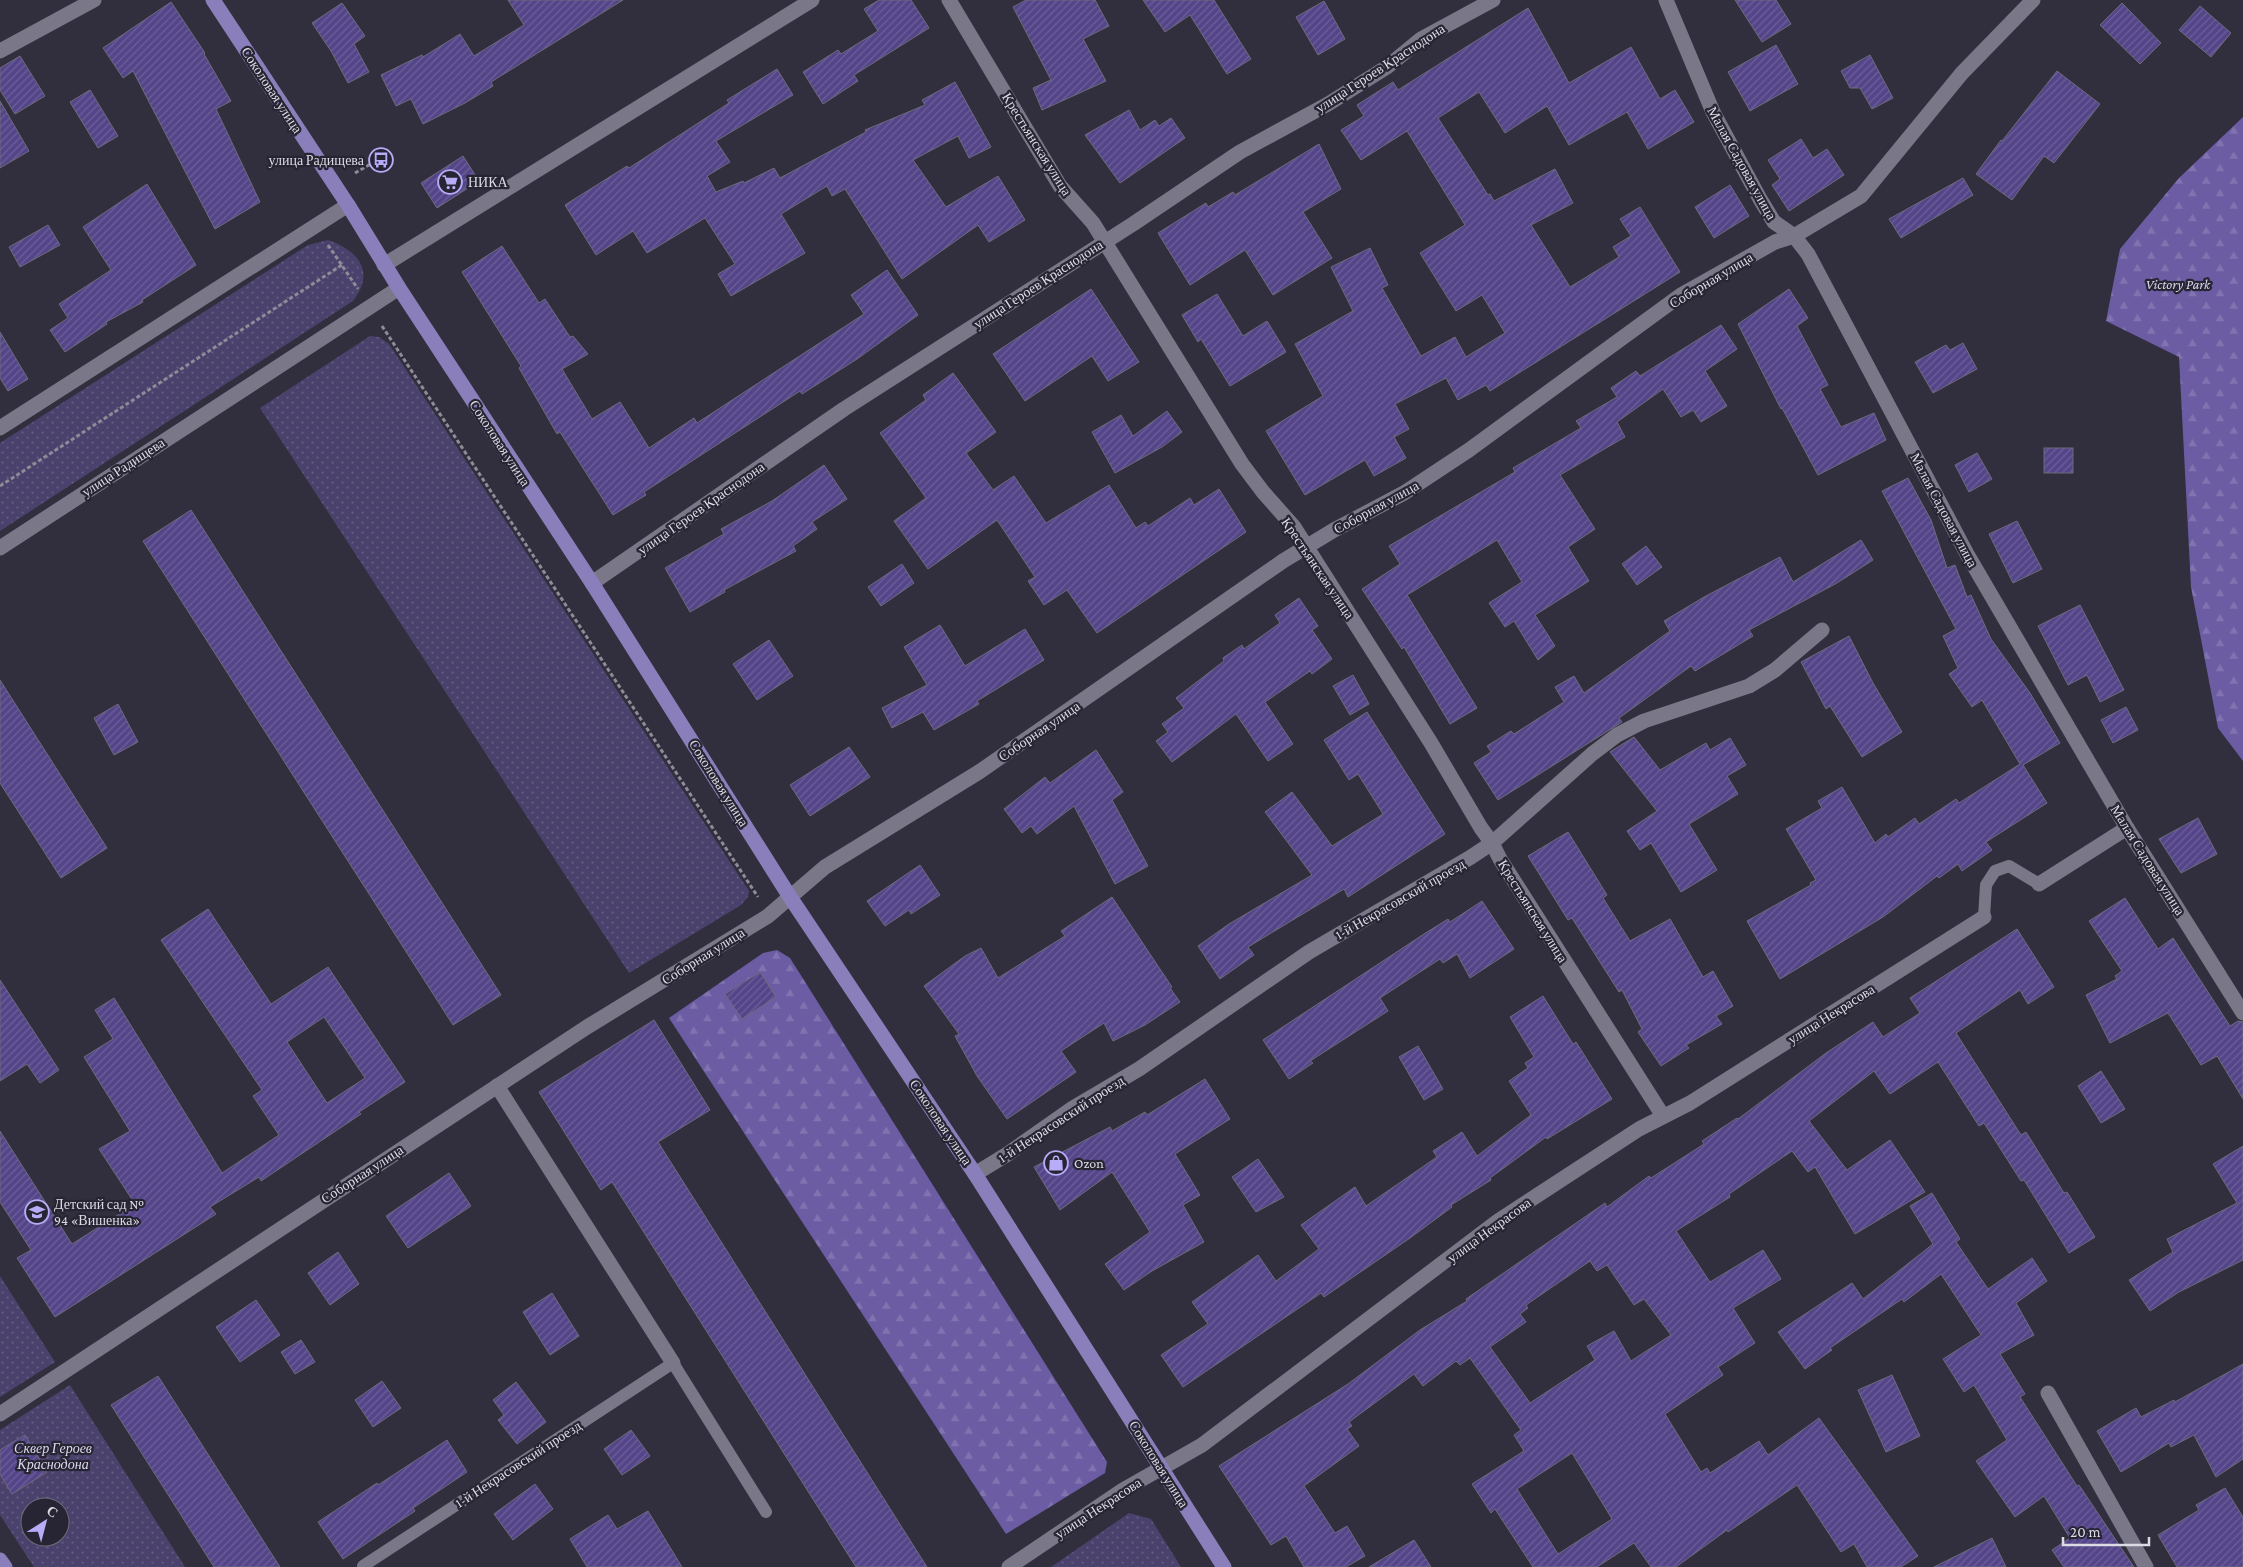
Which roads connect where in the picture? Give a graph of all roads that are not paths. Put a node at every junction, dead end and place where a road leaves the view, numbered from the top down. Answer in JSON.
{"nodes":[{"id":1,"x":94,"y":0,"type":"edge"},
{"id":2,"x":214,"y":0,"type":"edge"},
{"id":3,"x":812,"y":0,"type":"edge"},
{"id":4,"x":949,"y":0,"type":"edge"},
{"id":5,"x":1492,"y":0,"type":"edge"},
{"id":6,"x":1666,"y":0,"type":"edge"},
{"id":7,"x":2033,"y":0,"type":"edge"},
{"id":8,"x":0,"y":51,"type":"edge"},
{"id":9,"x":348,"y":205,"type":"junction"},
{"id":10,"x":1794,"y":236,"type":"junction"},
{"id":11,"x":1104,"y":241,"type":"junction"},
{"id":12,"x":384,"y":265,"type":"junction"},
{"id":13,"x":398,"y":288,"type":"junction"},
{"id":14,"x":0,"y":428,"type":"edge"},
{"id":15,"x":1306,"y":547,"type":"junction"},
{"id":16,"x":0,"y":548,"type":"edge"},
{"id":17,"x":592,"y":583,"type":"junction"},
{"id":18,"x":1822,"y":630,"type":"dead end"},
{"id":19,"x":2127,"y":828,"type":"junction"},
{"id":20,"x":1492,"y":843,"type":"junction"},
{"id":21,"x":2039,"y":884,"type":"joint"},
{"id":22,"x":790,"y":897,"type":"junction"},
{"id":23,"x":1984,"y":917,"type":"joint"},
{"id":24,"x":2243,"y":1013,"type":"edge"},
{"id":25,"x":497,"y":1086,"type":"junction"},
{"id":26,"x":1663,"y":1116,"type":"junction"},
{"id":27,"x":975,"y":1174,"type":"junction"},
{"id":28,"x":672,"y":1363,"type":"junction"},
{"id":29,"x":2048,"y":1393,"type":"dead end"},
{"id":30,"x":0,"y":1414,"type":"edge"},
{"id":31,"x":1162,"y":1468,"type":"junction"},
{"id":32,"x":766,"y":1512,"type":"dead end"},
{"id":33,"x":0,"y":1560,"type":"edge"},
{"id":34,"x":363,"y":1566,"type":"dead end"},
{"id":35,"x":5,"y":1567,"type":"edge"},
{"id":36,"x":1010,"y":1567,"type":"edge"},
{"id":37,"x":1224,"y":1567,"type":"edge"},
{"id":38,"x":2146,"y":1567,"type":"edge"}],
"edges":[{"from":1,"to":8,"type":"street"},
{"from":2,"to":9,"type":"main road","name":"Соколовая улица"},
{"from":3,"to":12,"type":"street"},
{"from":4,"to":11,"type":"street","name":"Крестьянская улица"},
{"from":5,"to":11,"type":"street","name":"улица Героев Краснодона"},
{"from":6,"to":10,"type":"street","name":"Малая Садовая улица"},
{"from":7,"to":10,"type":"street","name":"Соборная улица"},
{"from":9,"to":12,"type":"main road","name":"Соколовая улица"},
{"from":9,"to":14,"type":"street"},
{"from":10,"to":15,"type":"street","name":"Соборная улица"},
{"from":10,"to":19,"type":"street","name":"Малая Садовая улица"},
{"from":11,"to":15,"type":"street","name":"Крестьянская улица"},
{"from":11,"to":17,"type":"street","name":"улица Героев Краснодона"},
{"from":12,"to":13,"type":"main road","name":"Соколовая улица"},
{"from":13,"to":16,"type":"street","name":"улица Радищева"},
{"from":13,"to":17,"type":"main road","name":"Соколовая улица"},
{"from":15,"to":20,"type":"street","name":"Крестьянская улица"},
{"from":15,"to":22,"type":"street","name":"Соборная улица"},
{"from":17,"to":22,"type":"main road","name":"Соколовая улица"},
{"from":18,"to":20,"type":"street","name":"1-й Некрасовский проезд"},
{"from":19,"to":21,"type":"street"},
{"from":19,"to":24,"type":"street","name":"Малая Садовая улица"},
{"from":20,"to":26,"type":"street","name":"Крестьянская улица"},
{"from":20,"to":27,"type":"street","name":"1-й Некрасовский проезд"},
{"from":21,"to":23,"type":"lane"},
{"from":22,"to":25,"type":"street","name":"Соборная улица"},
{"from":22,"to":27,"type":"main road","name":"Соколовая улица"},
{"from":23,"to":26,"type":"street","name":"улица Некрасова"},
{"from":25,"to":28,"type":"street"},
{"from":25,"to":30,"type":"street","name":"Соборная улица"},
{"from":26,"to":31,"type":"street","name":"улица Некрасова"},
{"from":27,"to":31,"type":"main road","name":"Соколовая улица"},
{"from":28,"to":32,"type":"lane"},
{"from":28,"to":34,"type":"lane","name":"1-й Некрасовский проезд"},
{"from":29,"to":38,"type":"street"},
{"from":31,"to":36,"type":"street","name":"улица Некрасова"},
{"from":31,"to":37,"type":"main road","name":"Соколовая улица"},
{"from":33,"to":35,"type":"main road"}]}
